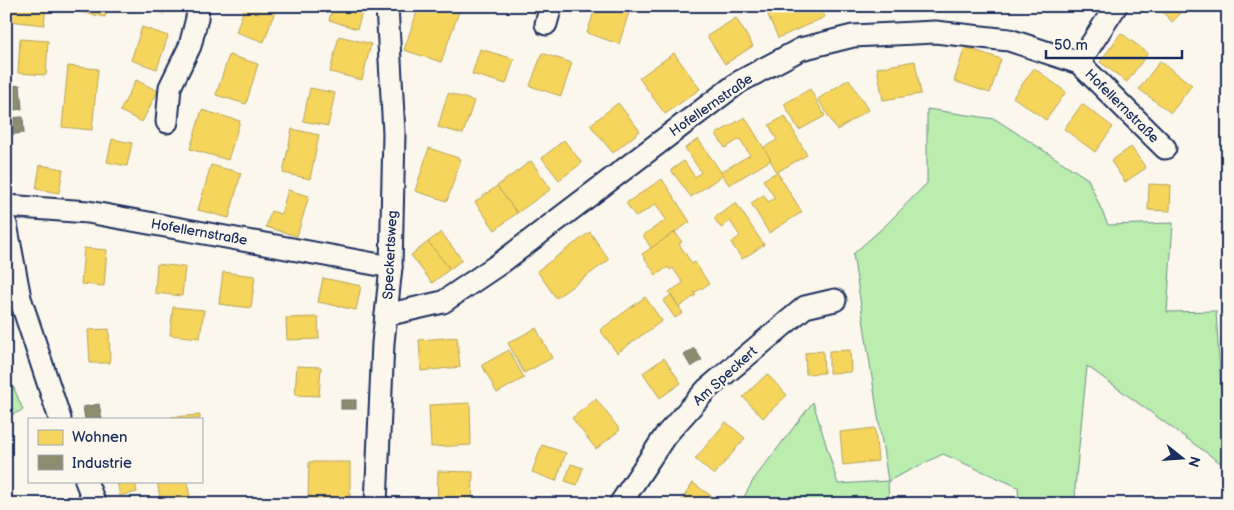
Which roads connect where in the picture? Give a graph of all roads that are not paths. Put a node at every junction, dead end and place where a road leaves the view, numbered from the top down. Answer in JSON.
{"nodes":[{"id":1,"x":198,"y":6,"type":"edge"},
{"id":2,"x":387,"y":6,"type":"edge"},
{"id":3,"x":1116,"y":6,"type":"edge"},
{"id":4,"x":1079,"y":63,"type":"junction"},
{"id":5,"x":167,"y":122,"type":"dead end"},
{"id":6,"x":1165,"y":148,"type":"dead end"},
{"id":7,"x":6,"y":206,"type":"edge"},
{"id":8,"x":6,"y":224,"type":"edge"},
{"id":9,"x":391,"y":267,"type":"junction"},
{"id":10,"x":835,"y":300,"type":"dead end"},
{"id":11,"x":386,"y":315,"type":"junction"},
{"id":12,"x":60,"y":418,"type":"edge"},
{"id":13,"x":86,"y":482,"type":"edge"},
{"id":14,"x":95,"y":504,"type":"edge"},
{"id":15,"x":376,"y":504,"type":"edge"},
{"id":16,"x":620,"y":504,"type":"edge"}],
"edges":[{"from":1,"to":5,"type":"street"},
{"from":2,"to":9,"type":"street","name":"Speckertsweg"},
{"from":3,"to":4,"type":"street","name":"Hofellernstraße"},
{"from":4,"to":6,"type":"street","name":"Hofellernstraße"},
{"from":4,"to":11,"type":"street","name":"Hofellernstraße"},
{"from":7,"to":9,"type":"street","name":"Hofellernstraße"},
{"from":8,"to":12,"type":"street"},
{"from":9,"to":11,"type":"street","name":"Speckertsweg"},
{"from":10,"to":16,"type":"street","name":"Am Speckert"},
{"from":11,"to":15,"type":"street","name":"Speckertsweg"},
{"from":13,"to":14,"type":"street"}]}
